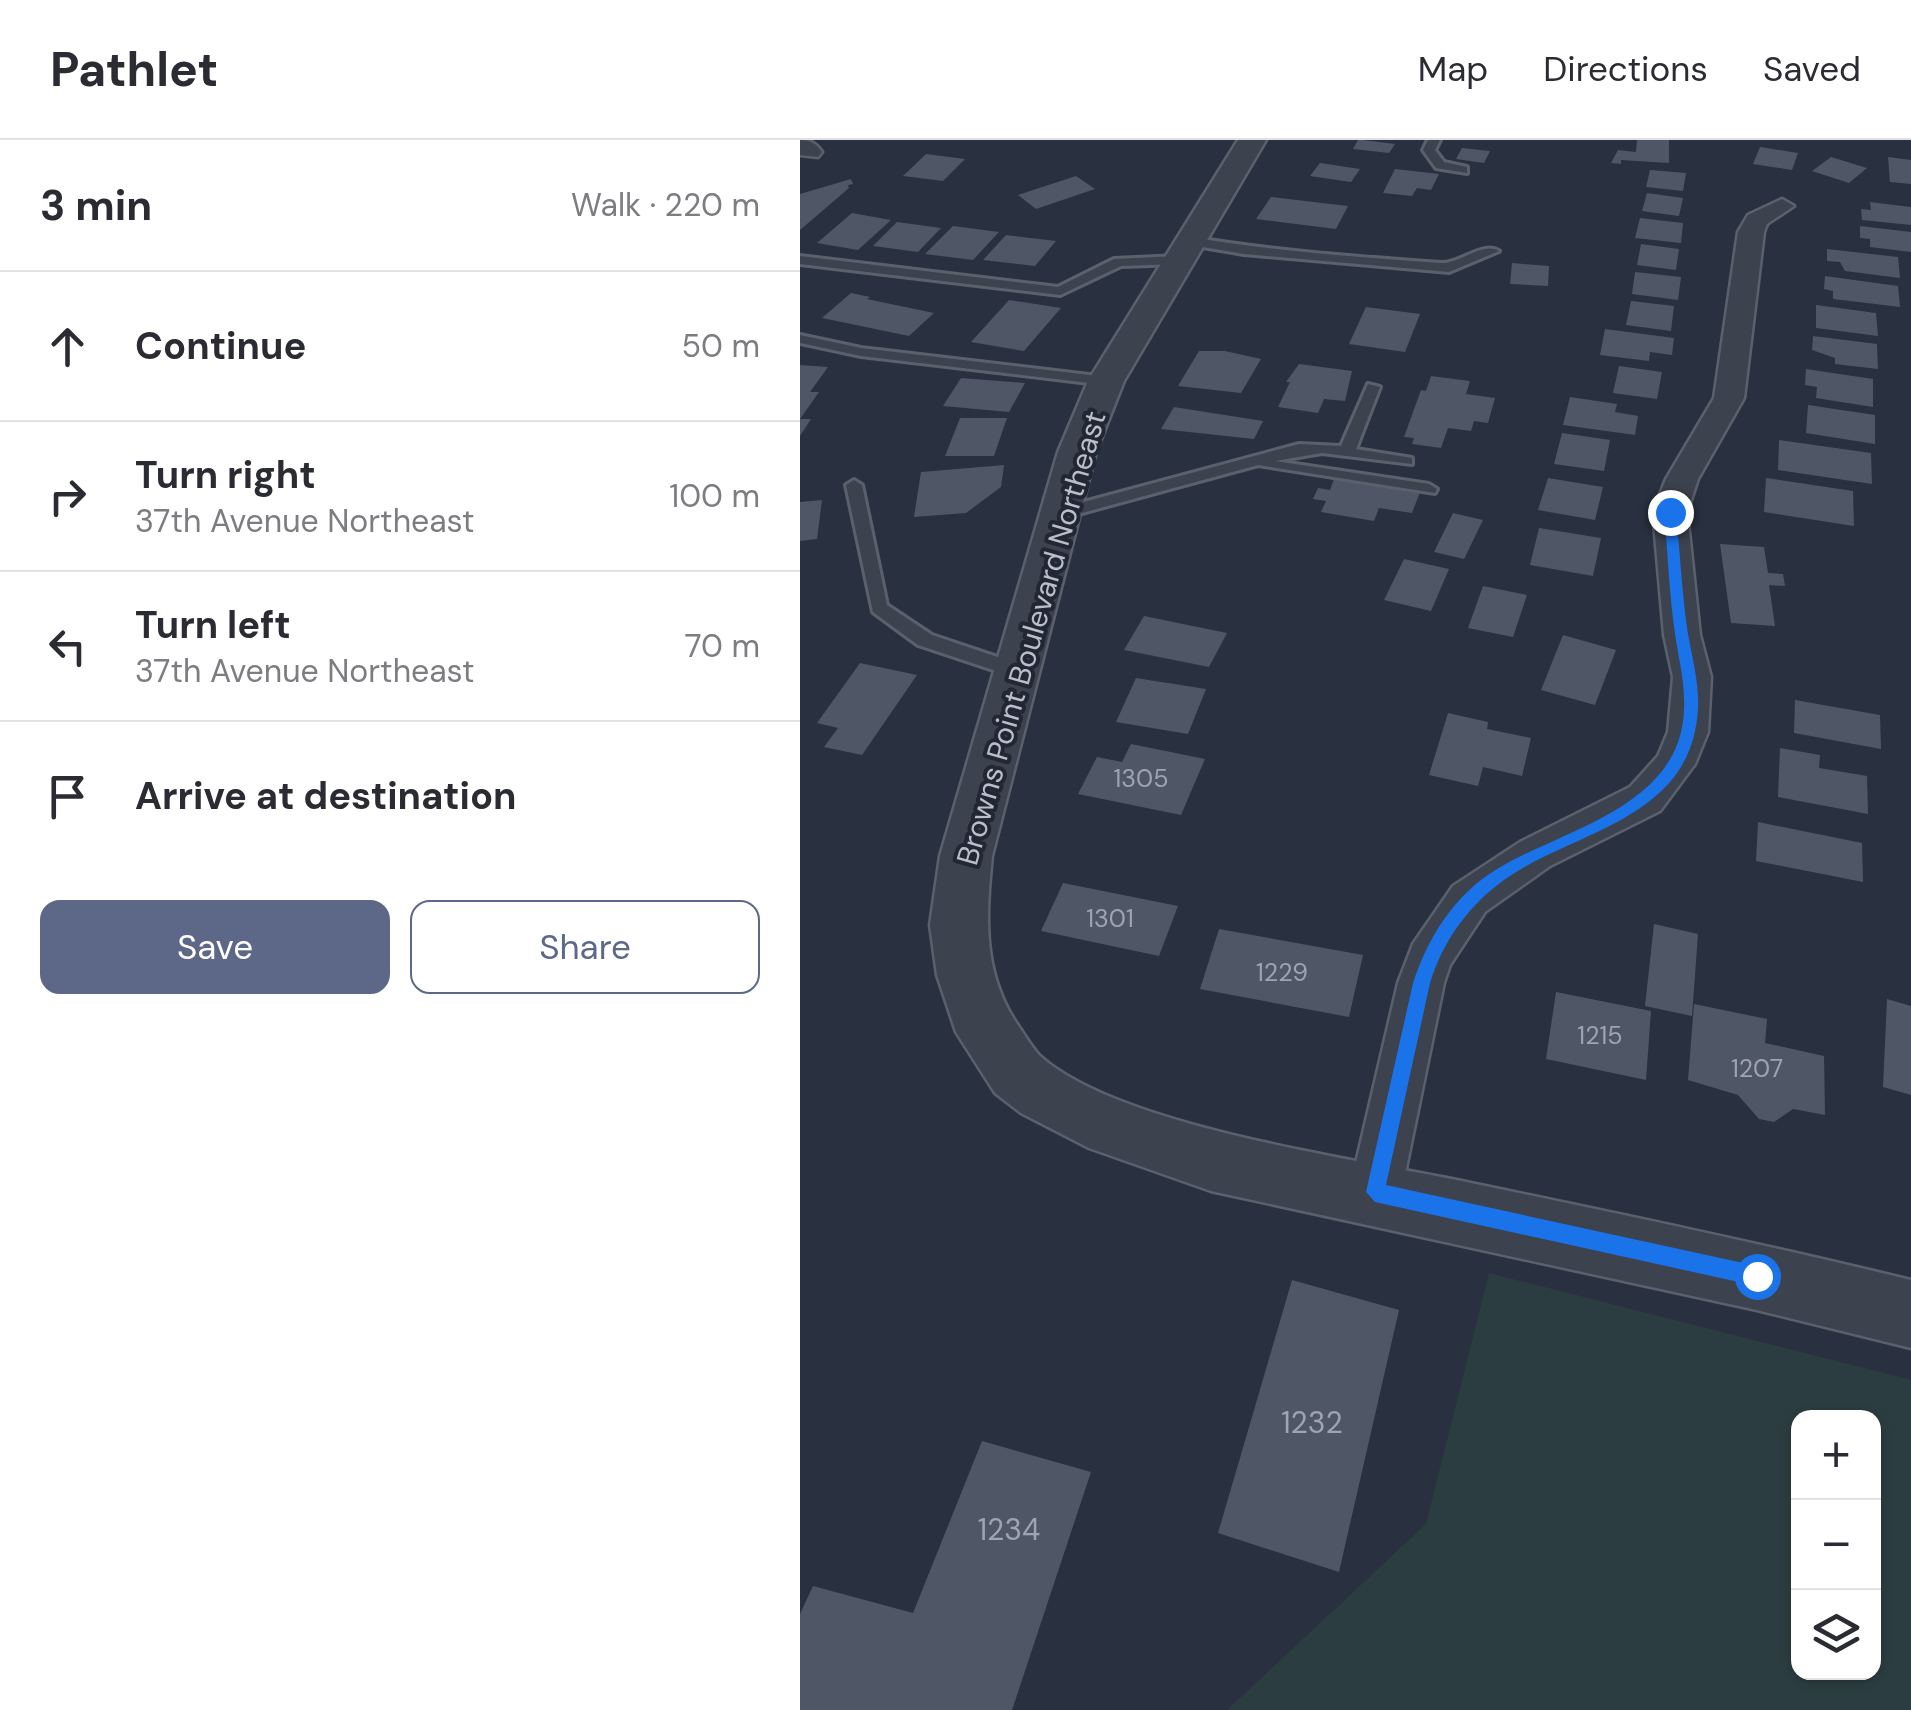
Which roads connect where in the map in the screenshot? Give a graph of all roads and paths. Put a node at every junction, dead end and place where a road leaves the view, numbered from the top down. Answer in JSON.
{"nodes":[{"id":1,"x":1252,"y":140,"type":"edge"},
{"id":2,"x":1434,"y":140,"type":"edge"},
{"id":3,"x":1463,"y":170,"type":"dead end"},
{"id":4,"x":1782,"y":206,"type":"dead end"},
{"id":5,"x":1184,"y":250,"type":"junction"},
{"id":6,"x":1492,"y":251,"type":"dead end"},
{"id":7,"x":800,"y":260,"type":"edge"},
{"id":8,"x":800,"y":340,"type":"edge"},
{"id":9,"x":1106,"y":381,"type":"junction"},
{"id":10,"x":1373,"y":388,"type":"dead end"},
{"id":11,"x":1347,"y":452,"type":"junction"},
{"id":12,"x":1406,"y":461,"type":"dead end"},
{"id":13,"x":1251,"y":462,"type":"junction"},
{"id":14,"x":854,"y":485,"type":"dead end"},
{"id":15,"x":1428,"y":490,"type":"dead end"},
{"id":16,"x":1060,"y":514,"type":"junction"},
{"id":17,"x":1017,"y":670,"type":"junction"},
{"id":18,"x":1375,"y":1192,"type":"junction"},
{"id":19,"x":1911,"y":1314,"type":"edge"}],
"edges":[{"from":1,"to":5,"type":"street","name":"Browns Point Boulevard Northeast"},
{"from":2,"to":3,"type":"lane"},
{"from":4,"to":18,"type":"street"},
{"from":5,"to":6,"type":"lane"},
{"from":5,"to":7,"type":"lane"},
{"from":5,"to":9,"type":"street","name":"Browns Point Boulevard Northeast"},
{"from":8,"to":9,"type":"lane"},
{"from":9,"to":16,"type":"street","name":"Browns Point Boulevard Northeast"},
{"from":10,"to":11,"type":"lane"},
{"from":11,"to":12,"type":"lane"},
{"from":11,"to":13,"type":"lane"},
{"from":13,"to":15,"type":"lane"},
{"from":13,"to":16,"type":"lane"},
{"from":14,"to":17,"type":"lane"},
{"from":16,"to":17,"type":"street","name":"Browns Point Boulevard Northeast"},
{"from":17,"to":18,"type":"street","name":"Browns Point Boulevard Northeast"},
{"from":18,"to":19,"type":"street","name":"Browns Point Boulevard Northeast"}]}
